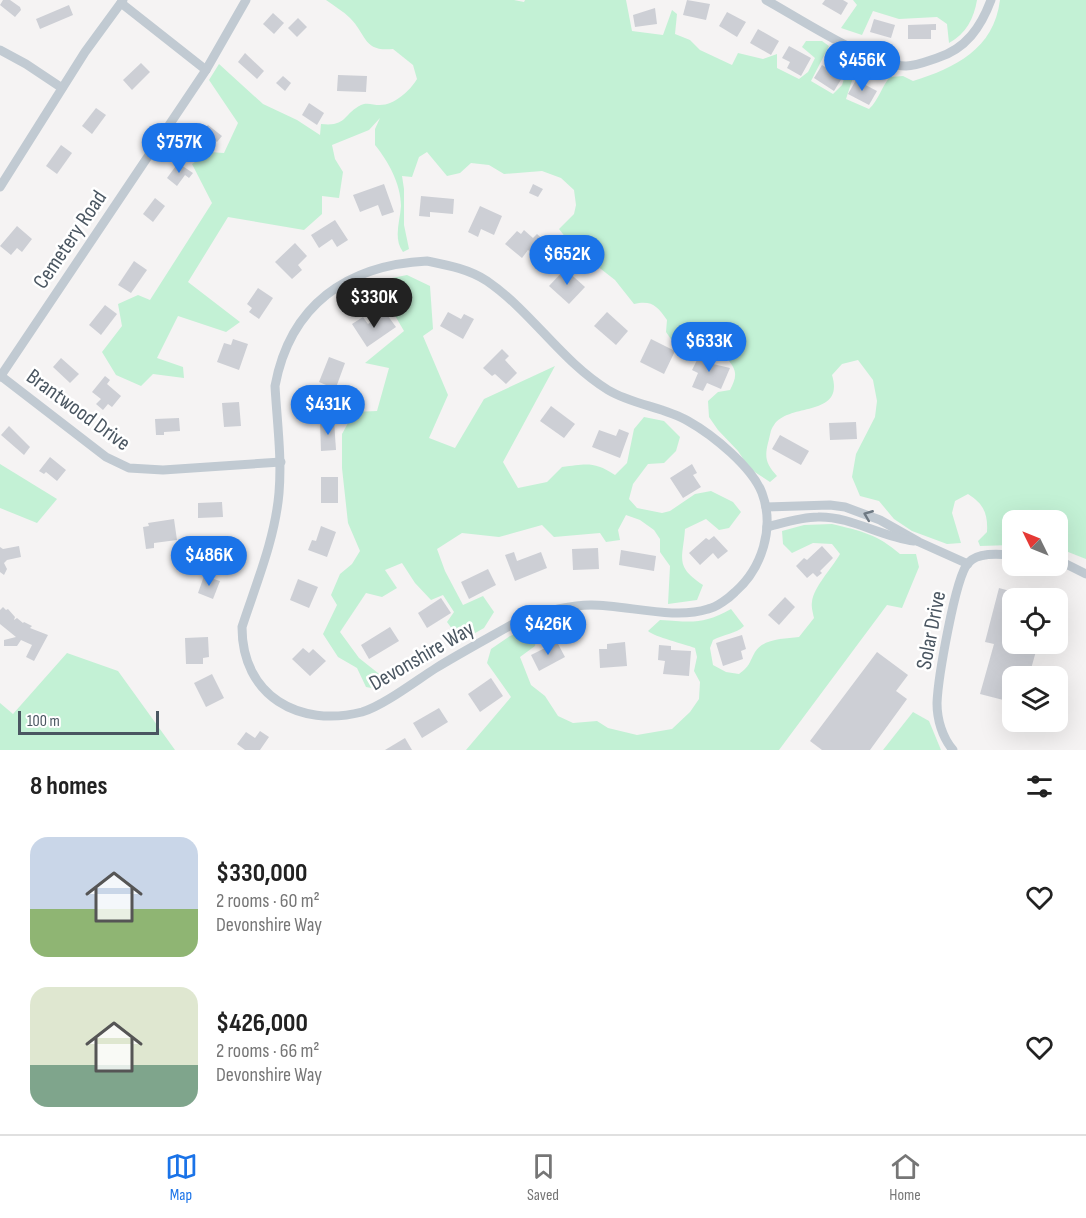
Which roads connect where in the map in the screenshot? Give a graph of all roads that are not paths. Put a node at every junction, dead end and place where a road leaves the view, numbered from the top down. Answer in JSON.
{"nodes":[{"id":1,"x":246,"y":0,"type":"edge"},
{"id":2,"x":766,"y":0,"type":"edge"},
{"id":3,"x":991,"y":0,"type":"edge"},
{"id":4,"x":122,"y":2,"type":"edge"},
{"id":5,"x":0,"y":50,"type":"edge"},
{"id":6,"x":206,"y":70,"type":"junction"},
{"id":7,"x":62,"y":88,"type":"junction"},
{"id":8,"x":0,"y":187,"type":"edge"},
{"id":9,"x":0,"y":377,"type":"edge"},
{"id":10,"x":280,"y":462,"type":"junction"},
{"id":11,"x":766,"y":507,"type":"junction"},
{"id":12,"x":766,"y":527,"type":"junction"},
{"id":13,"x":920,"y":542,"type":"junction"},
{"id":14,"x":1002,"y":556,"type":"edge"},
{"id":15,"x":968,"y":564,"type":"junction"},
{"id":16,"x":1068,"y":565,"type":"edge"},
{"id":17,"x":1086,"y":574,"type":"edge"},
{"id":18,"x":953,"y":750,"type":"edge"}],
"edges":[{"from":1,"to":6,"type":"street","name":"Cemetery Road"},
{"from":2,"to":3,"type":"street"},
{"from":4,"to":6,"type":"street"},
{"from":4,"to":7,"type":"street"},
{"from":5,"to":7,"type":"street"},
{"from":6,"to":9,"type":"street","name":"Cemetery Road"},
{"from":7,"to":8,"type":"street"},
{"from":9,"to":10,"type":"street","name":"Brantwood Drive"},
{"from":10,"to":11,"type":"street","name":"Devonshire Way"},
{"from":10,"to":12,"type":"street","name":"Devonshire Way"},
{"from":11,"to":12,"type":"street","name":"Devonshire Way"},
{"from":13,"to":11,"type":"street","one_way":true},
{"from":12,"to":13,"type":"street"},
{"from":13,"to":15,"type":"street"},
{"from":14,"to":15,"type":"street"},
{"from":15,"to":18,"type":"street","name":"Solar Drive"},
{"from":16,"to":17,"type":"street"}]}
